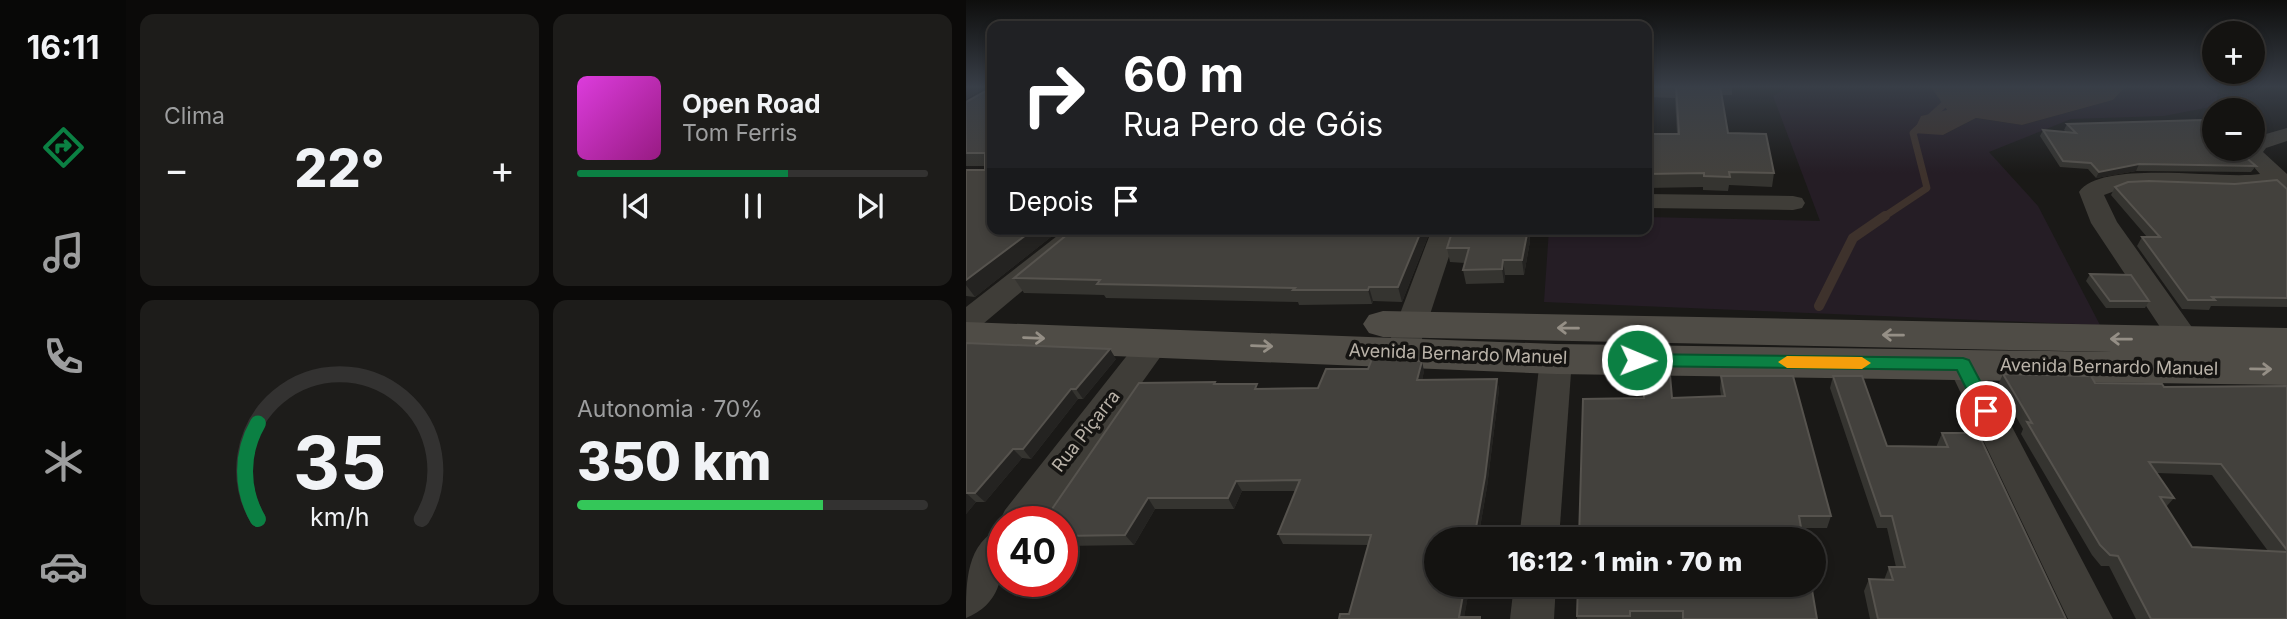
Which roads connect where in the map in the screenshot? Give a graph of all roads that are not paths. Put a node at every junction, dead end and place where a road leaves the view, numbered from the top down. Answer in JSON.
{"nodes":[{"id":1,"x":2287,"y":134,"type":"edge"},
{"id":2,"x":2265,"y":141,"type":"edge"},
{"id":3,"x":2258,"y":161,"type":"edge"},
{"id":4,"x":2283,"y":182,"type":"edge"},
{"id":5,"x":1652,"y":201,"type":"edge"},
{"id":6,"x":1793,"y":203,"type":"dead end"},
{"id":7,"x":1076,"y":235,"type":"edge"},
{"id":8,"x":1443,"y":235,"type":"edge"},
{"id":9,"x":970,"y":320,"type":"edge"},
{"id":10,"x":1407,"y":338,"type":"junction"},
{"id":11,"x":2185,"y":340,"type":"junction"},
{"id":12,"x":1155,"y":342,"type":"junction"},
{"id":13,"x":2287,"y":342,"type":"edge"},
{"id":14,"x":1556,"y":359,"type":"junction"},
{"id":15,"x":1963,"y":364,"type":"junction"},
{"id":16,"x":2287,"y":370,"type":"edge"},
{"id":17,"x":1031,"y":506,"type":"edge"},
{"id":18,"x":1540,"y":527,"type":"edge"},
{"id":19,"x":987,"y":567,"type":"edge"},
{"id":20,"x":966,"y":597,"type":"edge"},
{"id":21,"x":1534,"y":597,"type":"edge"},
{"id":22,"x":1532,"y":619,"type":"edge"},
{"id":23,"x":2091,"y":619,"type":"edge"}],
"edges":[{"from":1,"to":2,"type":"street"},
{"from":3,"to":4,"type":"street"},
{"from":4,"to":11,"type":"street"},
{"from":5,"to":6,"type":"street"},
{"from":7,"to":9,"type":"street"},
{"from":8,"to":10,"type":"street"},
{"from":9,"to":10,"type":"street","name":"Avenida Bernardo Manuel"},
{"from":9,"to":12,"type":"street","name":"Avenida Bernardo Manuel","one_way":true},
{"from":11,"to":10,"type":"street","name":"Avenida Bernardo Manuel","one_way":true},
{"from":12,"to":10,"type":"street","name":"Avenida Bernardo Manuel","one_way":true},
{"from":10,"to":14,"type":"street","name":"Avenida Bernardo Manuel"},
{"from":11,"to":13,"type":"street","name":"Avenida Bernardo Manuel"},
{"from":12,"to":17,"type":"street","name":"Rua Piçarra"},
{"from":14,"to":15,"type":"street","name":"Avenida Bernardo Manuel"},
{"from":14,"to":18,"type":"street"},
{"from":15,"to":16,"type":"street","name":"Avenida Bernardo Manuel","one_way":true},
{"from":15,"to":23,"type":"street"},
{"from":19,"to":20,"type":"street"},
{"from":21,"to":22,"type":"street"}]}
